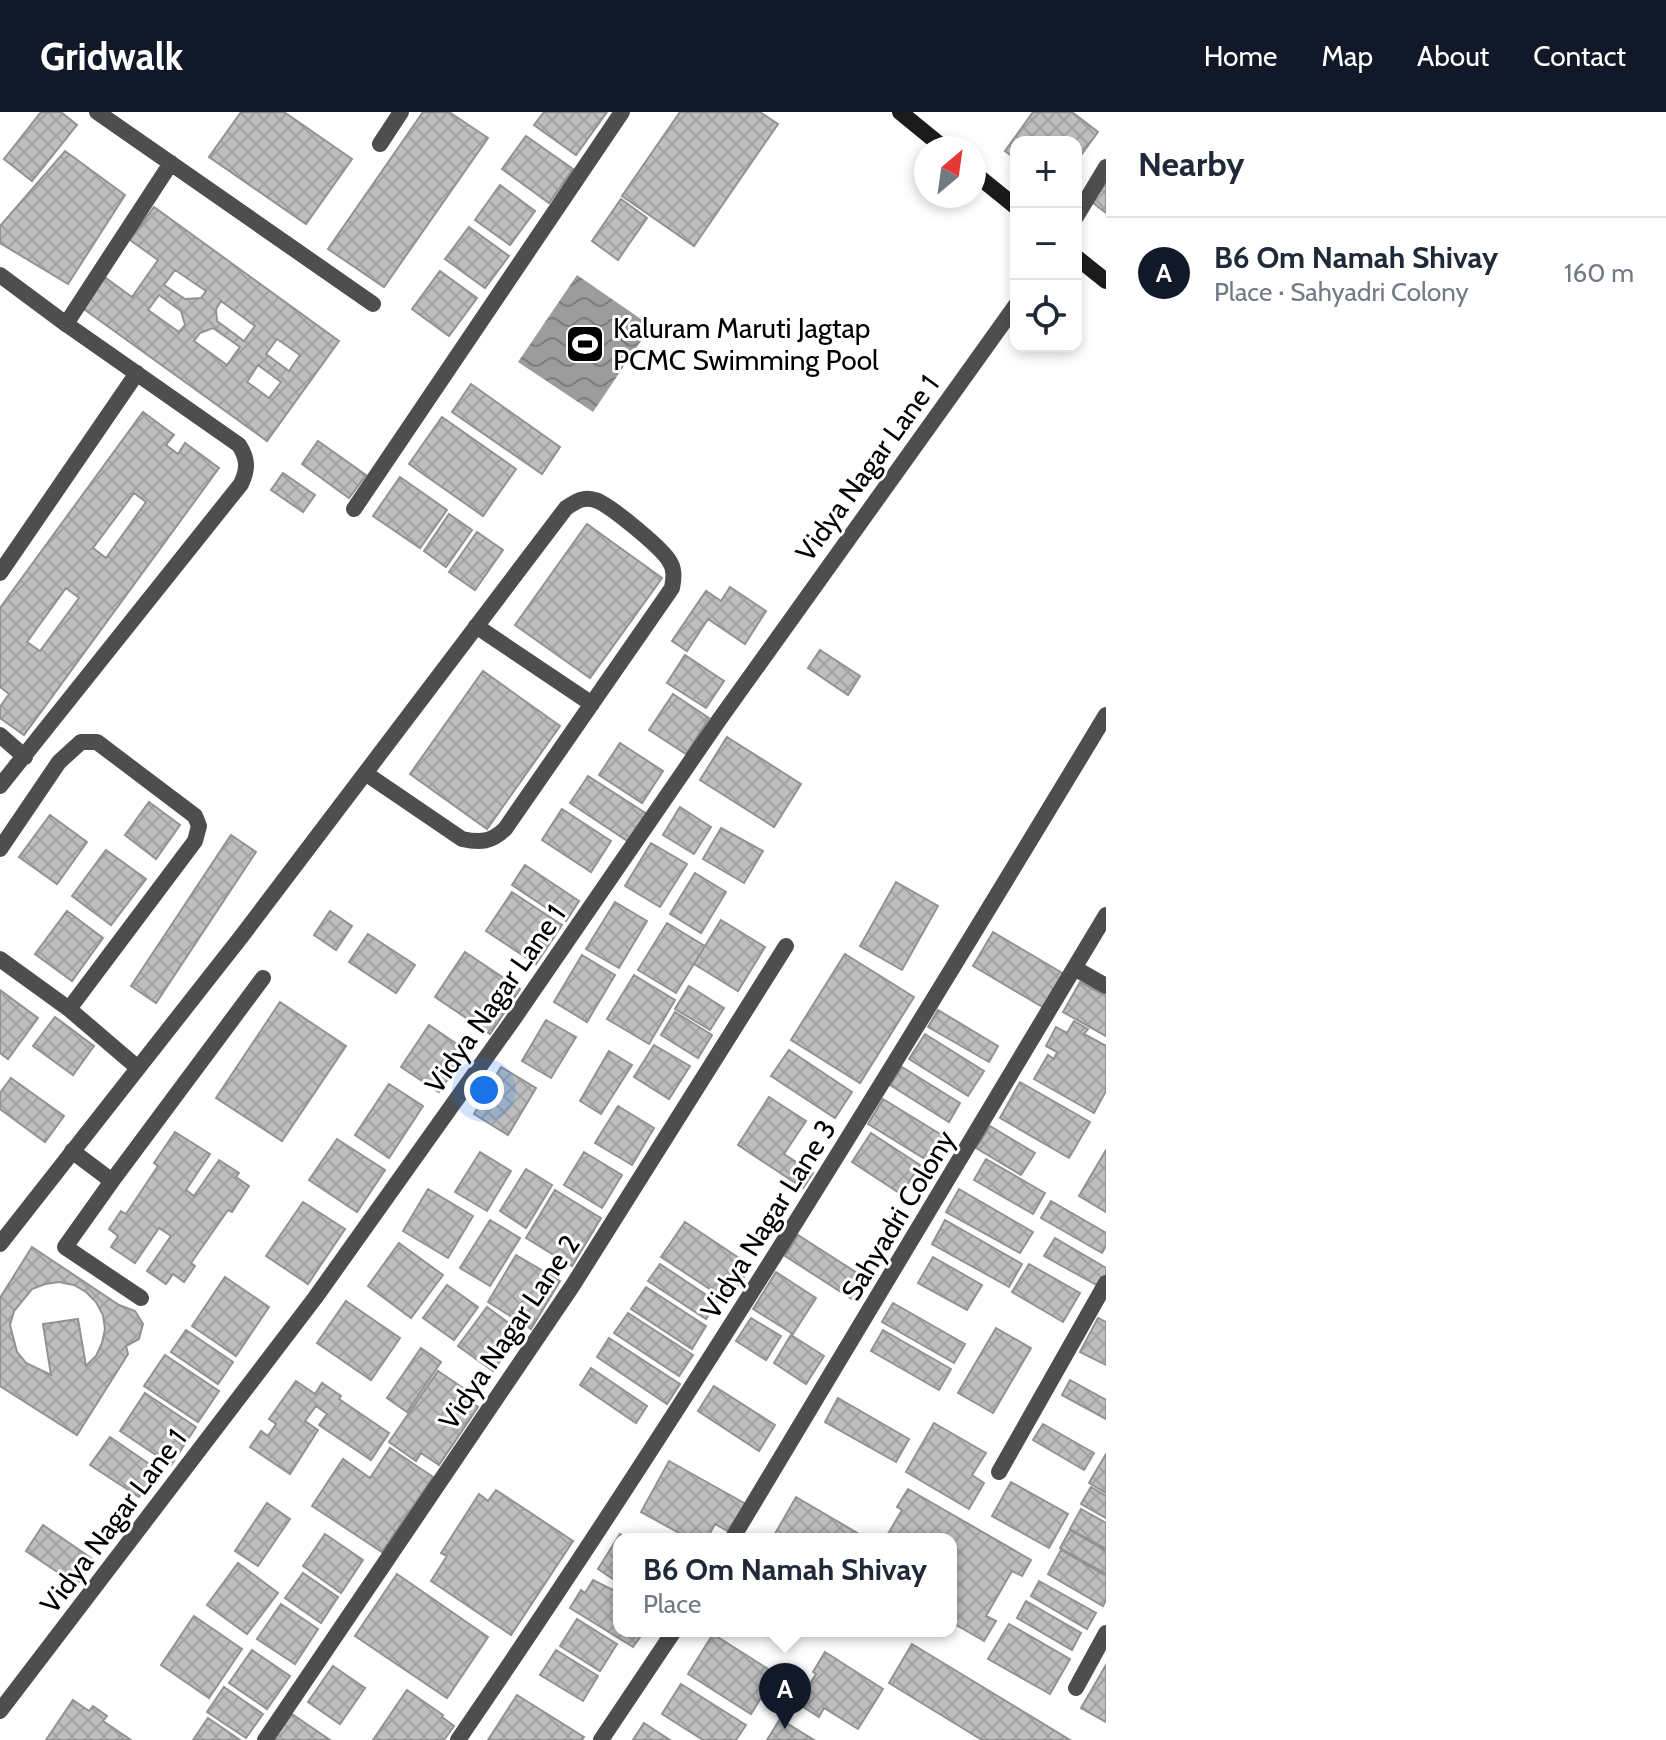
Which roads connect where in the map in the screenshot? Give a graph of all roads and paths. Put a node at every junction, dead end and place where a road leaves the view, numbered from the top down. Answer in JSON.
{"nodes":[{"id":1,"x":97,"y":112,"type":"edge"},
{"id":2,"x":401,"y":112,"type":"edge"},
{"id":3,"x":622,"y":112,"type":"edge"},
{"id":4,"x":900,"y":112,"type":"edge"},
{"id":5,"x":929,"y":136,"type":"edge"},
{"id":6,"x":380,"y":144,"type":"dead end"},
{"id":7,"x":171,"y":163,"type":"junction"},
{"id":8,"x":1106,"y":167,"type":"edge"},
{"id":9,"x":986,"y":183,"type":"edge"},
{"id":10,"x":1010,"y":202,"type":"edge"},
{"id":11,"x":1081,"y":208,"type":"edge"},
{"id":12,"x":1082,"y":262,"type":"edge"},
{"id":13,"x":0,"y":275,"type":"edge"},
{"id":14,"x":1106,"y":281,"type":"edge"},
{"id":15,"x":373,"y":304,"type":"dead end"},
{"id":16,"x":1010,"y":313,"type":"edge"},
{"id":17,"x":66,"y":324,"type":"junction"},
{"id":18,"x":137,"y":373,"type":"junction"},
{"id":19,"x":354,"y":509,"type":"dead end"},
{"id":20,"x":0,"y":573,"type":"edge"},
{"id":21,"x":476,"y":626,"type":"junction"},
{"id":22,"x":592,"y":704,"type":"junction"},
{"id":23,"x":1106,"y":715,"type":"edge"},
{"id":24,"x":0,"y":735,"type":"edge"},
{"id":25,"x":25,"y":757,"type":"junction"},
{"id":26,"x":365,"y":773,"type":"junction"},
{"id":27,"x":0,"y":786,"type":"edge"},
{"id":28,"x":0,"y":849,"type":"edge"},
{"id":29,"x":1106,"y":915,"type":"edge"},
{"id":30,"x":786,"y":946,"type":"dead end"},
{"id":31,"x":0,"y":959,"type":"edge"},
{"id":32,"x":1076,"y":969,"type":"junction"},
{"id":33,"x":263,"y":978,"type":"dead end"},
{"id":34,"x":1106,"y":986,"type":"edge"},
{"id":35,"x":69,"y":1009,"type":"junction"},
{"id":36,"x":138,"y":1068,"type":"junction"},
{"id":37,"x":72,"y":1151,"type":"junction"},
{"id":38,"x":112,"y":1181,"type":"junction"},
{"id":39,"x":0,"y":1244,"type":"edge"},
{"id":40,"x":1106,"y":1283,"type":"edge"},
{"id":41,"x":141,"y":1298,"type":"dead end"},
{"id":42,"x":999,"y":1472,"type":"dead end"},
{"id":43,"x":736,"y":1533,"type":"edge"},
{"id":44,"x":1106,"y":1633,"type":"edge"},
{"id":45,"x":670,"y":1637,"type":"edge"},
{"id":46,"x":1076,"y":1688,"type":"dead end"},
{"id":47,"x":0,"y":1711,"type":"edge"},
{"id":48,"x":265,"y":1740,"type":"edge"},
{"id":49,"x":458,"y":1740,"type":"edge"},
{"id":50,"x":601,"y":1740,"type":"edge"}],
"edges":[{"from":1,"to":7,"type":"street"},
{"from":2,"to":6,"type":"street"},
{"from":3,"to":19,"type":"street"},
{"from":4,"to":5,"type":"street"},
{"from":7,"to":15,"type":"street"},
{"from":7,"to":17,"type":"street"},
{"from":8,"to":11,"type":"street"},
{"from":9,"to":10,"type":"street"},
{"from":12,"to":14,"type":"street"},
{"from":13,"to":17,"type":"street"},
{"from":16,"to":47,"type":"street","name":"Vidya Nagar Lane 1"},
{"from":17,"to":18,"type":"street"},
{"from":18,"to":20,"type":"street"},
{"from":18,"to":25,"type":"street"},
{"from":21,"to":22,"type":"street"},
{"from":21,"to":22,"type":"street"},
{"from":21,"to":26,"type":"street"},
{"from":22,"to":26,"type":"street"},
{"from":23,"to":49,"type":"street","name":"Vidya Nagar Lane 3"},
{"from":24,"to":25,"type":"street"},
{"from":25,"to":27,"type":"street"},
{"from":26,"to":36,"type":"street"},
{"from":28,"to":35,"type":"street"},
{"from":29,"to":32,"type":"street","name":"Sahyadri Colony"},
{"from":30,"to":48,"type":"street","name":"Vidya Nagar Lane 2"},
{"from":31,"to":35,"type":"street"},
{"from":32,"to":34,"type":"street"},
{"from":32,"to":43,"type":"street","name":"Sahyadri Colony"},
{"from":33,"to":38,"type":"street"},
{"from":35,"to":36,"type":"street"},
{"from":36,"to":37,"type":"street"},
{"from":37,"to":38,"type":"street"},
{"from":37,"to":39,"type":"street"},
{"from":38,"to":41,"type":"street"},
{"from":40,"to":42,"type":"street"},
{"from":44,"to":46,"type":"street"},
{"from":45,"to":50,"type":"street"}]}
